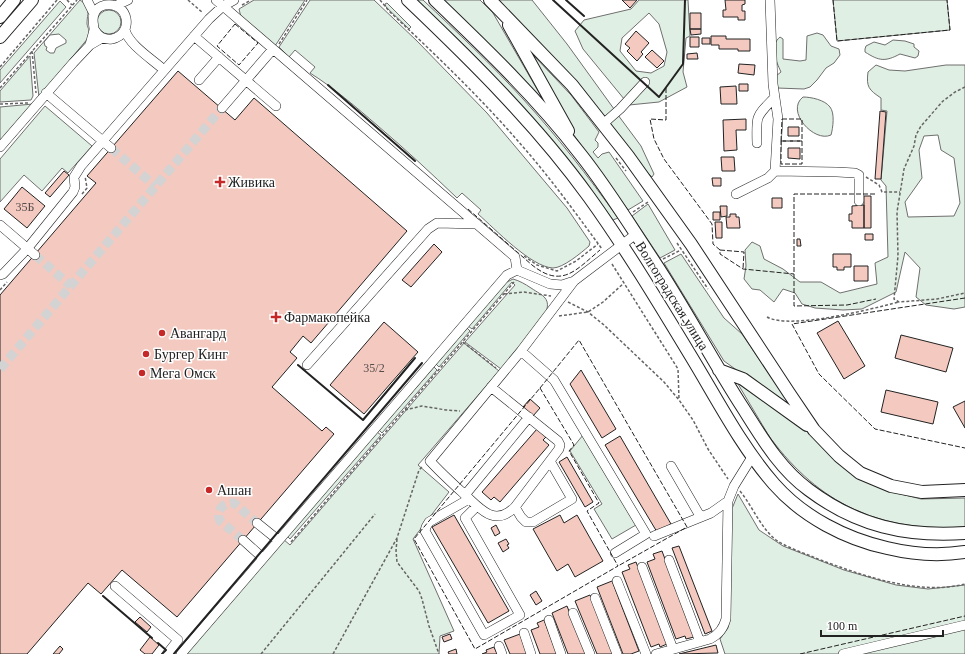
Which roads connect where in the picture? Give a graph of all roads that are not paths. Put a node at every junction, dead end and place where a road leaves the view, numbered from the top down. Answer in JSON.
{"nodes":[{"id":1,"x":14,"y":0,"type":"edge"},
{"id":2,"x":32,"y":0,"type":"edge"},
{"id":3,"x":88,"y":0,"type":"edge"},
{"id":4,"x":128,"y":0,"type":"edge"},
{"id":5,"x":234,"y":0,"type":"edge"},
{"id":6,"x":408,"y":0,"type":"edge"},
{"id":7,"x":435,"y":0,"type":"edge"},
{"id":8,"x":490,"y":0,"type":"edge"},
{"id":9,"x":770,"y":0,"type":"edge"},
{"id":10,"x":219,"y":3,"type":"edge"},
{"id":11,"x":102,"y":6,"type":"junction"},
{"id":12,"x":116,"y":6,"type":"junction"},
{"id":13,"x":501,"y":10,"type":"junction"},
{"id":14,"x":124,"y":12,"type":"junction"},
{"id":15,"x":94,"y":14,"type":"junction"},
{"id":16,"x":0,"y":17,"type":"edge"},
{"id":17,"x":94,"y":29,"type":"junction"},
{"id":18,"x":125,"y":30,"type":"junction"},
{"id":19,"x":194,"y":36,"type":"junction"},
{"id":20,"x":0,"y":37,"type":"edge"},
{"id":21,"x":102,"y":38,"type":"junction"},
{"id":22,"x":114,"y":38,"type":"junction"},
{"id":23,"x":131,"y":41,"type":"junction"},
{"id":24,"x":90,"y":45,"type":"junction"},
{"id":25,"x":273,"y":49,"type":"junction"},
{"id":26,"x":219,"y":57,"type":"junction"},
{"id":27,"x":164,"y":70,"type":"junction"},
{"id":28,"x":199,"y":80,"type":"dead end"},
{"id":29,"x":246,"y":80,"type":"junction"},
{"id":30,"x":644,"y":82,"type":"dead end"},
{"id":31,"x":46,"y":93,"type":"junction"},
{"id":32,"x":775,"y":96,"type":"junction"},
{"id":33,"x":276,"y":106,"type":"dead end"},
{"id":34,"x":222,"y":108,"type":"tunnel mouth"},
{"id":35,"x":603,"y":124,"type":"junction"},
{"id":36,"x":104,"y":142,"type":"junction"},
{"id":37,"x":757,"y":143,"type":"dead end"},
{"id":38,"x":0,"y":147,"type":"edge"},
{"id":39,"x":111,"y":148,"type":"tunnel mouth"},
{"id":40,"x":581,"y":155,"type":"junction"},
{"id":41,"x":775,"y":171,"type":"junction"},
{"id":42,"x":736,"y":194,"type":"dead end"},
{"id":43,"x":859,"y":201,"type":"dead end"},
{"id":44,"x":477,"y":224,"type":"junction"},
{"id":45,"x":0,"y":225,"type":"edge"},
{"id":46,"x":636,"y":234,"type":"junction"},
{"id":47,"x":622,"y":244,"type":"junction"},
{"id":48,"x":31,"y":252,"type":"junction"},
{"id":49,"x":519,"y":271,"type":"junction"},
{"id":50,"x":0,"y":275,"type":"edge"},
{"id":51,"x":574,"y":281,"type":"junction"},
{"id":52,"x":521,"y":351,"type":"junction"},
{"id":53,"x":307,"y":365,"type":"dead end"},
{"id":54,"x":719,"y":370,"type":"junction"},
{"id":55,"x":491,"y":387,"type":"junction"},
{"id":56,"x":529,"y":417,"type":"junction"},
{"id":57,"x":814,"y":430,"type":"junction"},
{"id":58,"x":752,"y":457,"type":"junction"},
{"id":59,"x":550,"y":461,"type":"junction"},
{"id":60,"x":671,"y":466,"type":"dead end"},
{"id":61,"x":965,"y":490,"type":"edge"},
{"id":62,"x":467,"y":497,"type":"junction"},
{"id":63,"x":728,"y":501,"type":"junction"},
{"id":64,"x":476,"y":507,"type":"junction"},
{"id":65,"x":515,"y":507,"type":"junction"},
{"id":66,"x":700,"y":516,"type":"junction"},
{"id":67,"x":257,"y":523,"type":"tunnel mouth"},
{"id":68,"x":965,"y":533,"type":"edge"},
{"id":69,"x":654,"y":536,"type":"dead end"},
{"id":70,"x":243,"y":540,"type":"tunnel mouth"},
{"id":71,"x":278,"y":540,"type":"junction"},
{"id":72,"x":965,"y":552,"type":"edge"},
{"id":73,"x":615,"y":553,"type":"dead end"},
{"id":74,"x":263,"y":558,"type":"junction"},
{"id":75,"x":669,"y":560,"type":"dead end"},
{"id":76,"x":642,"y":567,"type":"dead end"},
{"id":77,"x":617,"y":581,"type":"dead end"},
{"id":78,"x":115,"y":586,"type":"dead end"},
{"id":79,"x":594,"y":598,"type":"dead end"},
{"id":80,"x":573,"y":613,"type":"dead end"},
{"id":81,"x":549,"y":620,"type":"dead end"},
{"id":82,"x":965,"y":625,"type":"edge"},
{"id":83,"x":524,"y":633,"type":"dead end"},
{"id":84,"x":700,"y":642,"type":"junction"},
{"id":85,"x":673,"y":649,"type":"junction"},
{"id":86,"x":167,"y":654,"type":"edge"},
{"id":87,"x":181,"y":654,"type":"edge"},
{"id":88,"x":532,"y":654,"type":"edge"},
{"id":89,"x":561,"y":654,"type":"edge"},
{"id":90,"x":590,"y":654,"type":"edge"},
{"id":91,"x":617,"y":654,"type":"edge"},
{"id":92,"x":646,"y":654,"type":"edge"},
{"id":93,"x":656,"y":654,"type":"edge"},
{"id":94,"x":843,"y":654,"type":"edge"}],
"edges":[{"from":1,"to":16,"type":"main road"},
{"from":2,"to":20,"type":"main road"},
{"from":3,"to":11,"type":"street"},
{"from":3,"to":15,"type":"street"},
{"from":4,"to":12,"type":"street"},
{"from":4,"to":14,"type":"street"},
{"from":5,"to":10,"type":"street"},
{"from":6,"to":47,"type":"main road","name":"Волгоградская улица"},
{"from":7,"to":40,"type":"main road","name":"Волгоградская улица"},
{"from":8,"to":13,"type":"main road"},
{"from":9,"to":32,"type":"street"},
{"from":10,"to":19,"type":"street"},
{"from":10,"to":25,"type":"street"},
{"from":11,"to":12,"type":"street"},
{"from":11,"to":15,"type":"street"},
{"from":12,"to":14,"type":"street"},
{"from":13,"to":35,"type":"main road"},
{"from":13,"to":40,"type":"main road"},
{"from":14,"to":18,"type":"street"},
{"from":15,"to":17,"type":"street"},
{"from":17,"to":21,"type":"street"},
{"from":17,"to":24,"type":"street"},
{"from":18,"to":22,"type":"street"},
{"from":18,"to":23,"type":"street"},
{"from":19,"to":26,"type":"street"},
{"from":19,"to":27,"type":"street"},
{"from":21,"to":22,"type":"street"},
{"from":21,"to":24,"type":"street"},
{"from":22,"to":23,"type":"street"},
{"from":23,"to":27,"type":"street"},
{"from":24,"to":31,"type":"street"},
{"from":25,"to":29,"type":"street"},
{"from":25,"to":44,"type":"street"},
{"from":26,"to":28,"type":"street"},
{"from":26,"to":29,"type":"street"},
{"from":27,"to":36,"type":"street"},
{"from":29,"to":33,"type":"street"},
{"from":29,"to":34,"type":"street"},
{"from":30,"to":35,"type":"street"},
{"from":31,"to":36,"type":"street"},
{"from":31,"to":38,"type":"street"},
{"from":32,"to":37,"type":"street"},
{"from":32,"to":41,"type":"street"},
{"from":35,"to":57,"type":"main road"},
{"from":36,"to":39,"type":"street"},
{"from":36,"to":48,"type":"street"},
{"from":40,"to":46,"type":"main road","name":"Волгоградская улица"},
{"from":41,"to":42,"type":"street"},
{"from":41,"to":43,"type":"street"},
{"from":44,"to":49,"type":"street"},
{"from":44,"to":53,"type":"street"},
{"from":45,"to":48,"type":"street"},
{"from":46,"to":47,"type":"street"},
{"from":46,"to":54,"type":"main road","name":"Волгоградская улица"},
{"from":47,"to":51,"type":"street"},
{"from":47,"to":58,"type":"main road","name":"Волгоградская улица"},
{"from":48,"to":50,"type":"street"},
{"from":49,"to":51,"type":"street"},
{"from":49,"to":71,"type":"street"},
{"from":51,"to":52,"type":"street"},
{"from":52,"to":55,"type":"street"},
{"from":52,"to":73,"type":"street"},
{"from":54,"to":57,"type":"main road"},
{"from":54,"to":68,"type":"main road","name":"Волгоградская улица"},
{"from":55,"to":56,"type":"street"},
{"from":55,"to":62,"type":"street"},
{"from":56,"to":59,"type":"street"},
{"from":56,"to":62,"type":"street"},
{"from":57,"to":61,"type":"main road"},
{"from":58,"to":63,"type":"street"},
{"from":58,"to":72,"type":"main road","name":"Волгоградская улица"},
{"from":59,"to":65,"type":"street"},
{"from":59,"to":65,"type":"street"},
{"from":60,"to":66,"type":"street"},
{"from":62,"to":64,"type":"street"},
{"from":62,"to":64,"type":"street"},
{"from":63,"to":66,"type":"street"},
{"from":63,"to":84,"type":"street"},
{"from":64,"to":65,"type":"street"},
{"from":66,"to":69,"type":"street"},
{"from":67,"to":71,"type":"street"},
{"from":70,"to":74,"type":"street"},
{"from":71,"to":74,"type":"street"},
{"from":74,"to":87,"type":"street"},
{"from":75,"to":84,"type":"street"},
{"from":76,"to":85,"type":"street"},
{"from":77,"to":92,"type":"street"},
{"from":78,"to":86,"type":"street"},
{"from":79,"to":91,"type":"street"},
{"from":80,"to":90,"type":"street"},
{"from":81,"to":89,"type":"street"},
{"from":82,"to":94,"type":"street"},
{"from":83,"to":88,"type":"street"},
{"from":84,"to":85,"type":"street"},
{"from":85,"to":93,"type":"street"}]}
